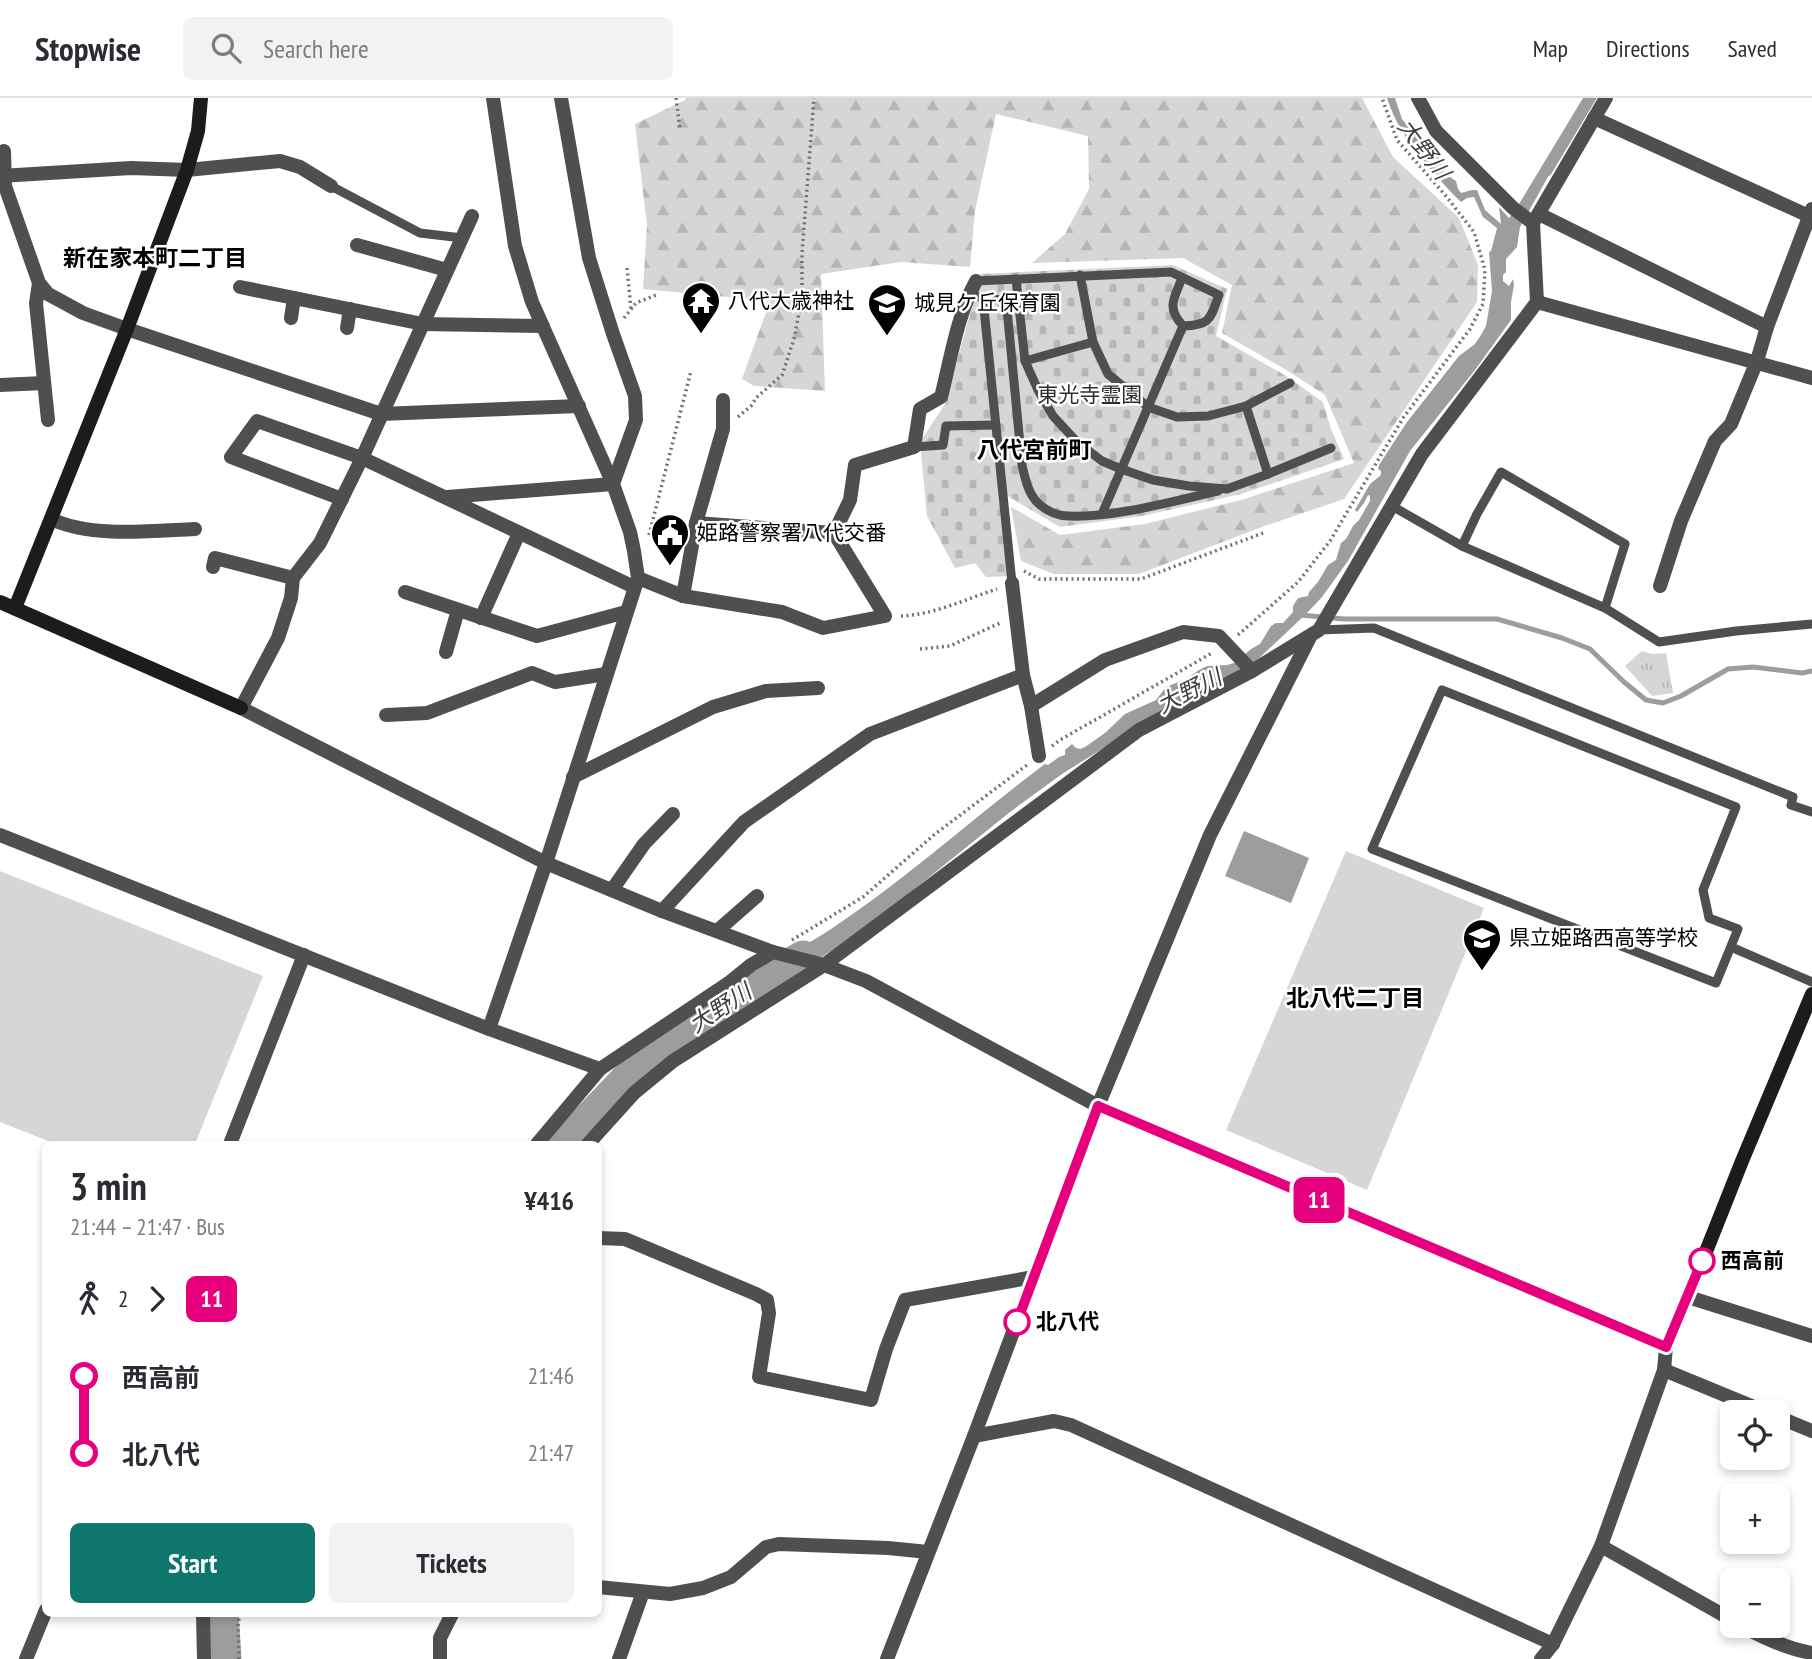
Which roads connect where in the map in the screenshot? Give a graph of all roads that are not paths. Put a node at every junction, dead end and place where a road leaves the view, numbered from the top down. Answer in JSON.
{"nodes":[{"id":1,"x":201,"y":98,"type":"edge"},
{"id":2,"x":493,"y":98,"type":"edge"},
{"id":3,"x":561,"y":98,"type":"edge"},
{"id":4,"x":1418,"y":98,"type":"edge"},
{"id":5,"x":1606,"y":98,"type":"edge"},
{"id":6,"x":1594,"y":118,"type":"junction"},
{"id":7,"x":4,"y":151,"type":"dead end"},
{"id":8,"x":187,"y":170,"type":"junction"},
{"id":9,"x":2,"y":175,"type":"edge"},
{"id":10,"x":331,"y":186,"type":"joint"},
{"id":11,"x":1811,"y":213,"type":"edge"},
{"id":12,"x":472,"y":216,"type":"dead end"},
{"id":13,"x":1533,"y":219,"type":"junction"},
{"id":14,"x":462,"y":238,"type":"junction"},
{"id":15,"x":357,"y":245,"type":"dead end"},
{"id":16,"x":447,"y":270,"type":"junction"},
{"id":17,"x":1080,"y":275,"type":"junction"},
{"id":18,"x":1182,"y":278,"type":"junction"},
{"id":19,"x":1016,"y":279,"type":"junction"},
{"id":20,"x":976,"y":281,"type":"joint"},
{"id":21,"x":39,"y":283,"type":"junction"},
{"id":22,"x":240,"y":287,"type":"dead end"},
{"id":23,"x":975,"y":297,"type":"junction"},
{"id":24,"x":294,"y":298,"type":"junction"},
{"id":25,"x":1537,"y":302,"type":"junction"},
{"id":26,"x":350,"y":309,"type":"junction"},
{"id":27,"x":291,"y":318,"type":"dead end"},
{"id":28,"x":423,"y":324,"type":"junction"},
{"id":29,"x":543,"y":326,"type":"junction"},
{"id":30,"x":1183,"y":326,"type":"junction"},
{"id":31,"x":1767,"y":327,"type":"junction"},
{"id":32,"x":347,"y":328,"type":"dead end"},
{"id":33,"x":127,"y":329,"type":"junction"},
{"id":34,"x":1093,"y":342,"type":"junction"},
{"id":35,"x":1025,"y":361,"type":"junction"},
{"id":36,"x":1757,"y":361,"type":"junction"},
{"id":37,"x":1812,"y":377,"type":"edge"},
{"id":38,"x":44,"y":383,"type":"junction"},
{"id":39,"x":1290,"y":383,"type":"dead end"},
{"id":40,"x":0,"y":384,"type":"edge"},
{"id":41,"x":723,"y":400,"type":"dead end"},
{"id":42,"x":579,"y":406,"type":"junction"},
{"id":43,"x":1246,"y":406,"type":"junction"},
{"id":44,"x":1148,"y":407,"type":"junction"},
{"id":45,"x":381,"y":414,"type":"junction"},
{"id":46,"x":48,"y":420,"type":"dead end"},
{"id":47,"x":996,"y":425,"type":"junction"},
{"id":48,"x":914,"y":447,"type":"junction"},
{"id":49,"x":1331,"y":448,"type":"dead end"},
{"id":50,"x":362,"y":458,"type":"junction"},
{"id":51,"x":1121,"y":469,"type":"junction"},
{"id":52,"x":1268,"y":474,"type":"junction"},
{"id":53,"x":613,"y":484,"type":"junction"},
{"id":54,"x":1227,"y":489,"type":"junction"},
{"id":55,"x":444,"y":497,"type":"junction"},
{"id":56,"x":342,"y":499,"type":"junction"},
{"id":57,"x":1392,"y":506,"type":"junction"},
{"id":58,"x":1102,"y":514,"type":"junction"},
{"id":59,"x":51,"y":519,"type":"junction"},
{"id":60,"x":696,"y":523,"type":"junction"},
{"id":61,"x":195,"y":529,"type":"dead end"},
{"id":62,"x":519,"y":533,"type":"junction"},
{"id":63,"x":834,"y":533,"type":"junction"},
{"id":64,"x":1462,"y":547,"type":"junction"},
{"id":65,"x":213,"y":567,"type":"dead end"},
{"id":66,"x":293,"y":578,"type":"junction"},
{"id":67,"x":636,"y":583,"type":"junction"},
{"id":68,"x":1012,"y":583,"type":"joint"},
{"id":69,"x":1660,"y":586,"type":"dead end"},
{"id":70,"x":405,"y":592,"type":"dead end"},
{"id":71,"x":684,"y":596,"type":"junction"},
{"id":72,"x":0,"y":602,"type":"edge"},
{"id":73,"x":15,"y":608,"type":"junction"},
{"id":74,"x":1605,"y":608,"type":"junction"},
{"id":75,"x":458,"y":610,"type":"junction"},
{"id":76,"x":626,"y":612,"type":"junction"},
{"id":77,"x":481,"y":618,"type":"junction"},
{"id":78,"x":1812,"y":624,"type":"edge"},
{"id":79,"x":1315,"y":633,"type":"junction"},
{"id":80,"x":446,"y":652,"type":"dead end"},
{"id":81,"x":1252,"y":671,"type":"junction"},
{"id":82,"x":606,"y":674,"type":"junction"},
{"id":83,"x":1023,"y":674,"type":"junction"},
{"id":84,"x":818,"y":688,"type":"dead end"},
{"id":85,"x":1031,"y":706,"type":"junction"},
{"id":86,"x":241,"y":708,"type":"junction"},
{"id":87,"x":386,"y":715,"type":"dead end"},
{"id":88,"x":1039,"y":756,"type":"road end"},
{"id":89,"x":573,"y":777,"type":"junction"},
{"id":90,"x":1812,"y":812,"type":"edge"},
{"id":91,"x":673,"y":814,"type":"dead end"},
{"id":92,"x":0,"y":835,"type":"edge"},
{"id":93,"x":546,"y":863,"type":"junction"},
{"id":94,"x":612,"y":890,"type":"junction"},
{"id":95,"x":757,"y":896,"type":"dead end"},
{"id":96,"x":662,"y":911,"type":"junction"},
{"id":97,"x":716,"y":931,"type":"junction"},
{"id":98,"x":1731,"y":947,"type":"junction"},
{"id":99,"x":778,"y":953,"type":"junction"},
{"id":100,"x":304,"y":955,"type":"junction"},
{"id":101,"x":824,"y":965,"type":"junction"},
{"id":102,"x":1812,"y":982,"type":"edge"},
{"id":103,"x":1812,"y":994,"type":"edge"},
{"id":104,"x":489,"y":1029,"type":"junction"},
{"id":105,"x":600,"y":1069,"type":"junction"},
{"id":106,"x":1098,"y":1106,"type":"junction"},
{"id":107,"x":231,"y":1141,"type":"edge"},
{"id":108,"x":540,"y":1141,"type":"edge"},
{"id":109,"x":591,"y":1141,"type":"edge"},
{"id":110,"x":602,"y":1238,"type":"edge"},
{"id":111,"x":1034,"y":1277,"type":"junction"},
{"id":112,"x":1688,"y":1297,"type":"junction"},
{"id":113,"x":1812,"y":1336,"type":"edge"},
{"id":114,"x":1666,"y":1347,"type":"junction"},
{"id":115,"x":1664,"y":1370,"type":"junction"},
{"id":116,"x":1737,"y":1400,"type":"edge"},
{"id":117,"x":1790,"y":1422,"type":"edge"},
{"id":118,"x":1812,"y":1431,"type":"edge"},
{"id":119,"x":974,"y":1436,"type":"junction"},
{"id":120,"x":1601,"y":1546,"type":"junction"},
{"id":121,"x":928,"y":1552,"type":"junction"},
{"id":122,"x":602,"y":1587,"type":"edge"},
{"id":123,"x":643,"y":1592,"type":"junction"},
{"id":124,"x":1720,"y":1613,"type":"edge"},
{"id":125,"x":43,"y":1617,"type":"edge"},
{"id":126,"x":204,"y":1617,"type":"edge"},
{"id":127,"x":450,"y":1617,"type":"edge"},
{"id":128,"x":1764,"y":1638,"type":"edge"},
{"id":129,"x":1553,"y":1644,"type":"junction"},
{"id":130,"x":1812,"y":1653,"type":"edge"},
{"id":131,"x":26,"y":1659,"type":"edge"},
{"id":132,"x":204,"y":1659,"type":"edge"},
{"id":133,"x":440,"y":1659,"type":"edge"},
{"id":134,"x":619,"y":1659,"type":"edge"},
{"id":135,"x":887,"y":1659,"type":"edge"},
{"id":136,"x":1541,"y":1659,"type":"edge"}],
"edges":[{"from":1,"to":8,"type":"street"},
{"from":2,"to":29,"type":"street"},
{"from":3,"to":53,"type":"street"},
{"from":4,"to":13,"type":"street"},
{"from":5,"to":6,"type":"street"},
{"from":6,"to":11,"type":"street"},
{"from":6,"to":13,"type":"street"},
{"from":7,"to":9,"type":"street"},
{"from":8,"to":9,"type":"street"},
{"from":8,"to":10,"type":"street"},
{"from":8,"to":33,"type":"street"},
{"from":9,"to":21,"type":"street"},
{"from":10,"to":14,"type":"lane"},
{"from":11,"to":31,"type":"street"},
{"from":12,"to":14,"type":"street"},
{"from":13,"to":25,"type":"street"},
{"from":13,"to":31,"type":"street"},
{"from":14,"to":16,"type":"street"},
{"from":15,"to":16,"type":"street"},
{"from":16,"to":28,"type":"street"},
{"from":17,"to":18,"type":"lane"},
{"from":17,"to":19,"type":"lane"},
{"from":17,"to":34,"type":"lane"},
{"from":18,"to":30,"type":"lane"},
{"from":18,"to":30,"type":"lane"},
{"from":19,"to":20,"type":"lane"},
{"from":19,"to":35,"type":"lane"},
{"from":20,"to":23,"type":"street"},
{"from":21,"to":33,"type":"street"},
{"from":21,"to":38,"type":"street"},
{"from":22,"to":24,"type":"street"},
{"from":23,"to":47,"type":"lane"},
{"from":23,"to":48,"type":"street"},
{"from":23,"to":58,"type":"lane"},
{"from":24,"to":26,"type":"street"},
{"from":24,"to":27,"type":"street"},
{"from":25,"to":36,"type":"street"},
{"from":25,"to":57,"type":"street"},
{"from":26,"to":28,"type":"street"},
{"from":26,"to":32,"type":"street"},
{"from":28,"to":29,"type":"street"},
{"from":28,"to":45,"type":"street"},
{"from":29,"to":42,"type":"street"},
{"from":30,"to":44,"type":"lane"},
{"from":31,"to":36,"type":"street"},
{"from":33,"to":45,"type":"street"},
{"from":33,"to":59,"type":"street"},
{"from":34,"to":35,"type":"lane"},
{"from":34,"to":44,"type":"lane"},
{"from":35,"to":51,"type":"lane"},
{"from":36,"to":37,"type":"street"},
{"from":36,"to":69,"type":"street"},
{"from":38,"to":40,"type":"street"},
{"from":38,"to":46,"type":"street"},
{"from":39,"to":43,"type":"lane"},
{"from":41,"to":60,"type":"street"},
{"from":42,"to":45,"type":"street"},
{"from":42,"to":53,"type":"street"},
{"from":43,"to":44,"type":"lane"},
{"from":43,"to":52,"type":"lane"},
{"from":44,"to":51,"type":"lane"},
{"from":45,"to":50,"type":"street"},
{"from":47,"to":48,"type":"lane"},
{"from":47,"to":68,"type":"lane"},
{"from":48,"to":63,"type":"street"},
{"from":49,"to":52,"type":"lane"},
{"from":50,"to":55,"type":"street"},
{"from":50,"to":56,"type":"street"},
{"from":50,"to":56,"type":"street"},
{"from":51,"to":54,"type":"lane"},
{"from":51,"to":58,"type":"lane"},
{"from":52,"to":54,"type":"lane"},
{"from":53,"to":55,"type":"street"},
{"from":53,"to":67,"type":"street"},
{"from":54,"to":58,"type":"lane"},
{"from":55,"to":62,"type":"street"},
{"from":56,"to":66,"type":"street"},
{"from":57,"to":64,"type":"lane"},
{"from":57,"to":79,"type":"street"},
{"from":59,"to":61,"type":"street"},
{"from":59,"to":73,"type":"street"},
{"from":60,"to":63,"type":"street"},
{"from":60,"to":71,"type":"street"},
{"from":62,"to":67,"type":"street"},
{"from":62,"to":77,"type":"street"},
{"from":63,"to":71,"type":"street"},
{"from":64,"to":74,"type":"lane"},
{"from":64,"to":74,"type":"lane"},
{"from":65,"to":66,"type":"street"},
{"from":66,"to":86,"type":"street"},
{"from":67,"to":71,"type":"street"},
{"from":67,"to":76,"type":"street"},
{"from":68,"to":83,"type":"street"},
{"from":70,"to":75,"type":"street"},
{"from":72,"to":73,"type":"street"},
{"from":73,"to":86,"type":"street"},
{"from":74,"to":78,"type":"lane"},
{"from":75,"to":77,"type":"street"},
{"from":75,"to":80,"type":"street"},
{"from":76,"to":77,"type":"street"},
{"from":76,"to":82,"type":"street"},
{"from":79,"to":81,"type":"street"},
{"from":79,"to":90,"type":"lane"},
{"from":79,"to":106,"type":"street"},
{"from":81,"to":85,"type":"street"},
{"from":81,"to":101,"type":"street"},
{"from":82,"to":87,"type":"street"},
{"from":82,"to":89,"type":"street"},
{"from":83,"to":85,"type":"street"},
{"from":83,"to":96,"type":"street"},
{"from":84,"to":89,"type":"street"},
{"from":85,"to":88,"type":"street"},
{"from":86,"to":93,"type":"street"},
{"from":89,"to":93,"type":"street"},
{"from":91,"to":94,"type":"street"},
{"from":92,"to":100,"type":"street"},
{"from":93,"to":94,"type":"street"},
{"from":93,"to":104,"type":"street"},
{"from":94,"to":96,"type":"street"},
{"from":95,"to":97,"type":"street"},
{"from":96,"to":97,"type":"street"},
{"from":97,"to":99,"type":"street"},
{"from":98,"to":98,"type":"lane"},
{"from":98,"to":102,"type":"lane"},
{"from":99,"to":101,"type":"street"},
{"from":99,"to":105,"type":"street"},
{"from":100,"to":104,"type":"street"},
{"from":100,"to":107,"type":"street"},
{"from":101,"to":106,"type":"street"},
{"from":101,"to":109,"type":"street"},
{"from":103,"to":112,"type":"street"},
{"from":104,"to":105,"type":"street"},
{"from":105,"to":108,"type":"street"},
{"from":106,"to":111,"type":"street"},
{"from":106,"to":114,"type":"street"},
{"from":110,"to":111,"type":"street"},
{"from":111,"to":119,"type":"street"},
{"from":112,"to":113,"type":"street"},
{"from":112,"to":114,"type":"street"},
{"from":114,"to":115,"type":"street"},
{"from":115,"to":116,"type":"street"},
{"from":115,"to":120,"type":"street"},
{"from":117,"to":118,"type":"street"},
{"from":119,"to":121,"type":"street"},
{"from":119,"to":129,"type":"street"},
{"from":120,"to":124,"type":"street"},
{"from":120,"to":129,"type":"street"},
{"from":121,"to":123,"type":"street"},
{"from":121,"to":135,"type":"street"},
{"from":122,"to":123,"type":"street"},
{"from":123,"to":134,"type":"street"},
{"from":125,"to":131,"type":"street"},
{"from":126,"to":132,"type":"street"},
{"from":127,"to":133,"type":"street"},
{"from":128,"to":130,"type":"street"},
{"from":129,"to":136,"type":"street"}]}
